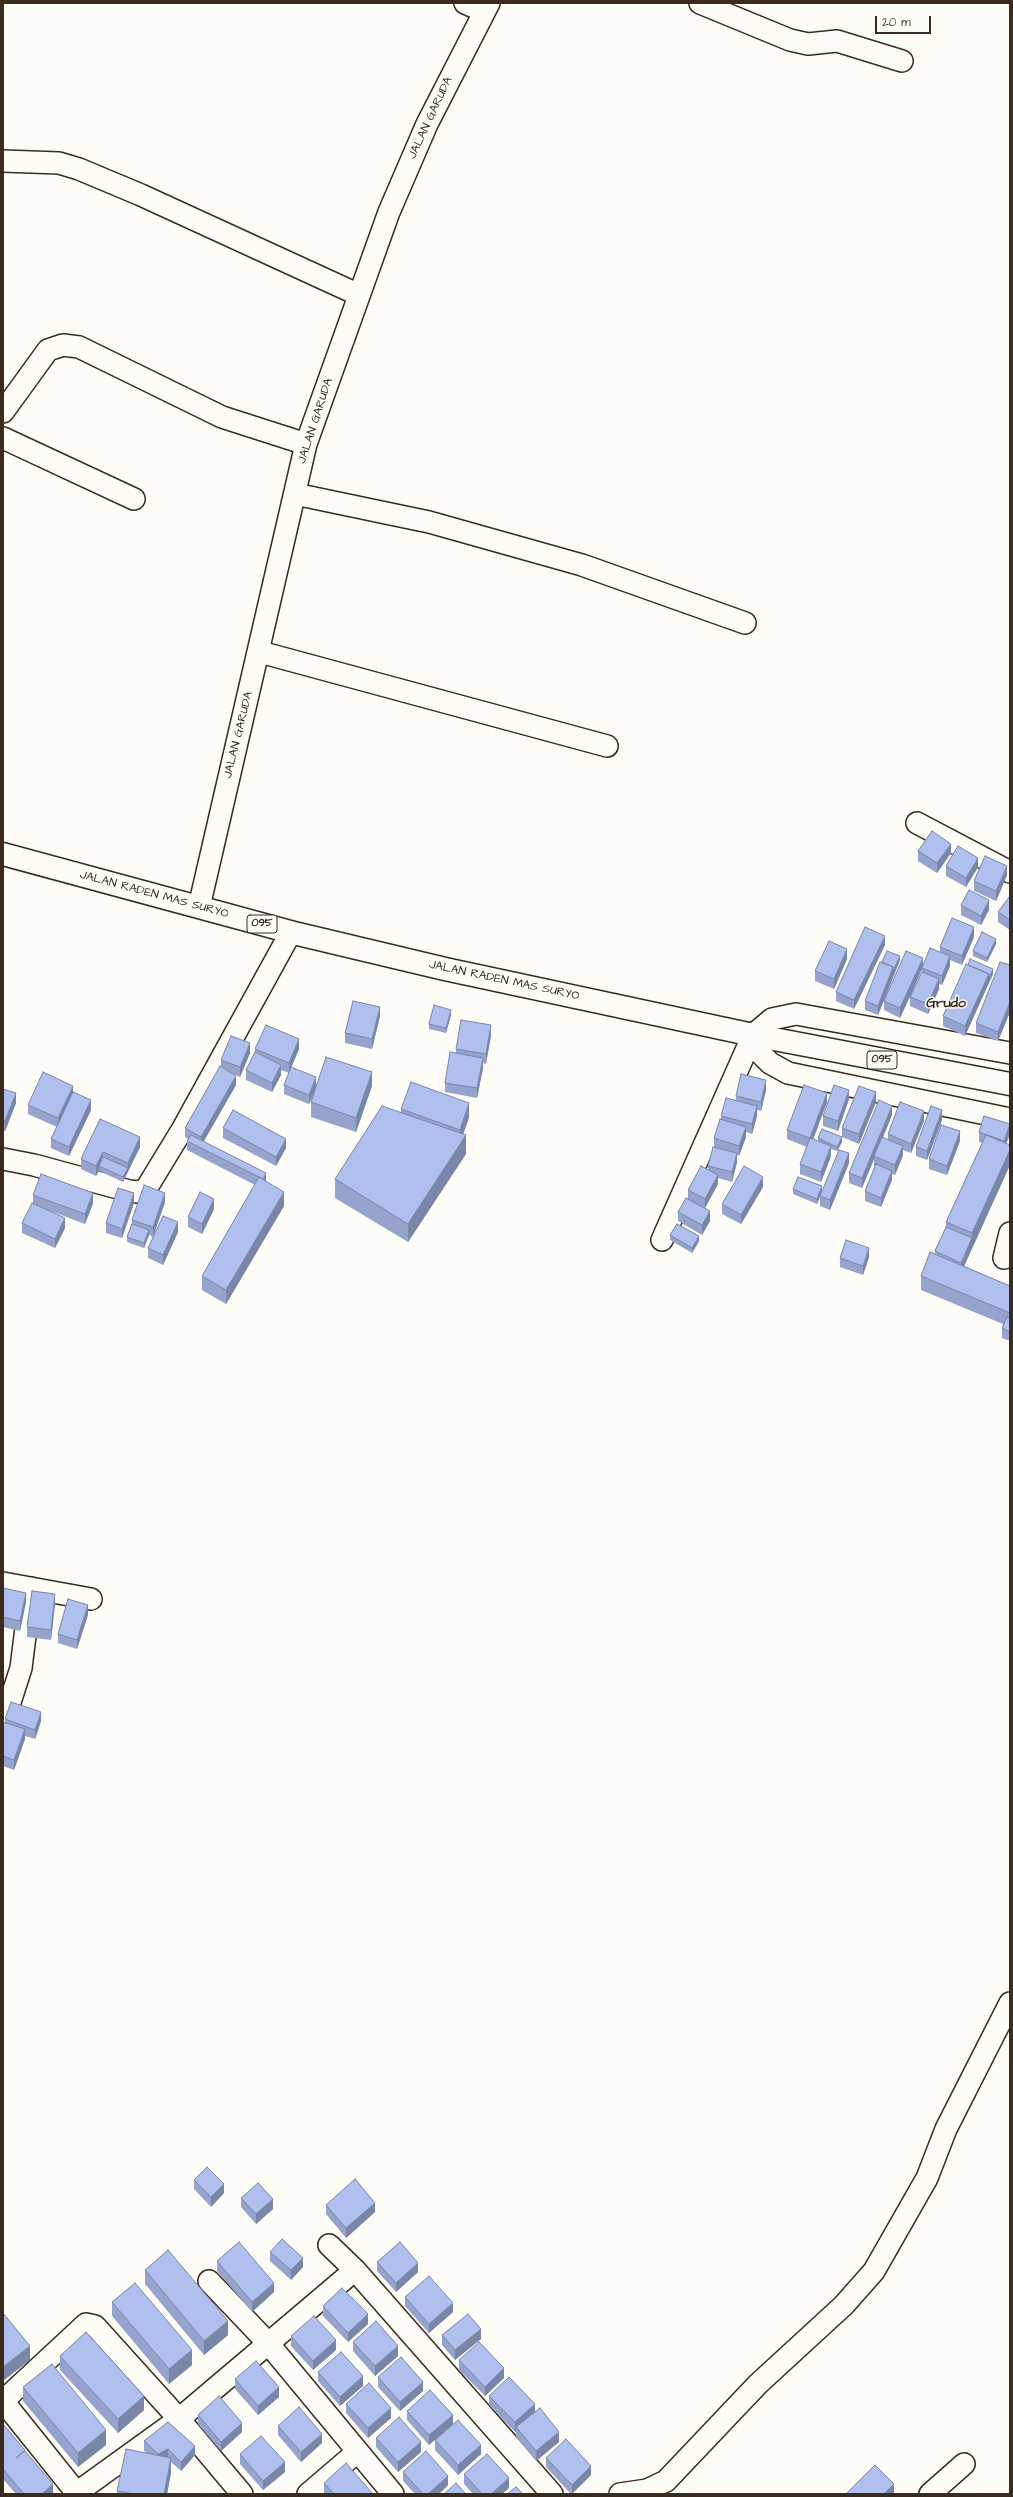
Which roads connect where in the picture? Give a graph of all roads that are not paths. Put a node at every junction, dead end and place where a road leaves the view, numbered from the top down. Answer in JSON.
{"nodes":[{"id":1,"x":700,"y":3,"type":"edge"},
{"id":2,"x":479,"y":6,"type":"edge"},
{"id":3,"x":902,"y":61,"type":"dead end"},
{"id":4,"x":3,"y":161,"type":"edge"},
{"id":5,"x":359,"y":295,"type":"junction"},
{"id":6,"x":3,"y":412,"type":"edge"},
{"id":7,"x":3,"y":438,"type":"edge"},
{"id":8,"x":306,"y":444,"type":"junction"},
{"id":9,"x":295,"y":494,"type":"junction"},
{"id":10,"x":134,"y":498,"type":"dead end"},
{"id":11,"x":745,"y":623,"type":"dead end"},
{"id":12,"x":260,"y":652,"type":"junction"},
{"id":13,"x":607,"y":746,"type":"dead end"},
{"id":14,"x":917,"y":823,"type":"dead end"},
{"id":15,"x":3,"y":854,"type":"edge"},
{"id":16,"x":1010,"y":872,"type":"edge"},
{"id":17,"x":199,"y":907,"type":"junction"},
{"id":18,"x":291,"y":932,"type":"junction"},
{"id":19,"x":753,"y":1035,"type":"junction"},
{"id":20,"x":1010,"y":1053,"type":"edge"},
{"id":21,"x":1010,"y":1084,"type":"edge"},
{"id":22,"x":1010,"y":1119,"type":"edge"},
{"id":23,"x":3,"y":1159,"type":"edge"},
{"id":24,"x":1010,"y":1234,"type":"edge"},
{"id":25,"x":662,"y":1240,"type":"dead end"},
{"id":26,"x":1004,"y":1258,"type":"dead end"},
{"id":27,"x":3,"y":1583,"type":"edge"},
{"id":28,"x":31,"y":1588,"type":"junction"},
{"id":29,"x":90,"y":1599,"type":"dead end"},
{"id":30,"x":3,"y":1724,"type":"edge"},
{"id":31,"x":1010,"y":2003,"type":"edge"},
{"id":32,"x":329,"y":2245,"type":"dead end"},
{"id":33,"x":355,"y":2270,"type":"junction"},
{"id":34,"x":209,"y":2280,"type":"dead end"},
{"id":35,"x":267,"y":2342,"type":"junction"},
{"id":36,"x":3,"y":2401,"type":"edge"},
{"id":37,"x":179,"y":2419,"type":"junction"},
{"id":38,"x":357,"y":2452,"type":"junction"},
{"id":39,"x":964,"y":2464,"type":"dead end"},
{"id":40,"x":76,"y":2493,"type":"edge"},
{"id":41,"x":242,"y":2494,"type":"edge"},
{"id":42,"x":308,"y":2494,"type":"edge"},
{"id":43,"x":393,"y":2494,"type":"edge"},
{"id":44,"x":552,"y":2494,"type":"edge"},
{"id":45,"x":620,"y":2494,"type":"edge"},
{"id":46,"x":930,"y":2494,"type":"edge"}],
"edges":[{"from":1,"to":3,"type":"street"},
{"from":2,"to":5,"type":"street","name":"JALAN GARUDA"},
{"from":4,"to":5,"type":"street"},
{"from":5,"to":8,"type":"street","name":"JALAN GARUDA"},
{"from":6,"to":8,"type":"street"},
{"from":7,"to":10,"type":"street"},
{"from":8,"to":9,"type":"street","name":"JALAN GARUDA"},
{"from":9,"to":11,"type":"street"},
{"from":9,"to":12,"type":"street","name":"JALAN GARUDA"},
{"from":12,"to":13,"type":"street"},
{"from":12,"to":17,"type":"street","name":"JALAN GARUDA"},
{"from":14,"to":16,"type":"street"},
{"from":15,"to":17,"type":"main road","name":"JALAN RADEN MAS SURYO","number":"095"},
{"from":17,"to":18,"type":"main road","name":"JALAN RADEN MAS SURYO","number":"095"},
{"from":18,"to":19,"type":"main road","name":"JALAN RADEN MAS SURYO","number":"095"},
{"from":18,"to":23,"type":"street"},
{"from":19,"to":20,"type":"street"},
{"from":19,"to":21,"type":"main road","name":"JALAN RADEN MAS SURYO","number":"095"},
{"from":19,"to":22,"type":"street"},
{"from":19,"to":25,"type":"street"},
{"from":24,"to":26,"type":"street"},
{"from":27,"to":28,"type":"street"},
{"from":28,"to":29,"type":"street"},
{"from":28,"to":30,"type":"street"},
{"from":31,"to":45,"type":"street"},
{"from":32,"to":33,"type":"street"},
{"from":33,"to":35,"type":"street"},
{"from":33,"to":44,"type":"street"},
{"from":34,"to":35,"type":"street"},
{"from":35,"to":37,"type":"street"},
{"from":35,"to":38,"type":"street"},
{"from":36,"to":37,"type":"street"},
{"from":36,"to":40,"type":"street"},
{"from":37,"to":40,"type":"street"},
{"from":37,"to":41,"type":"street"},
{"from":38,"to":42,"type":"street"},
{"from":38,"to":43,"type":"street"},
{"from":39,"to":46,"type":"street"}]}
